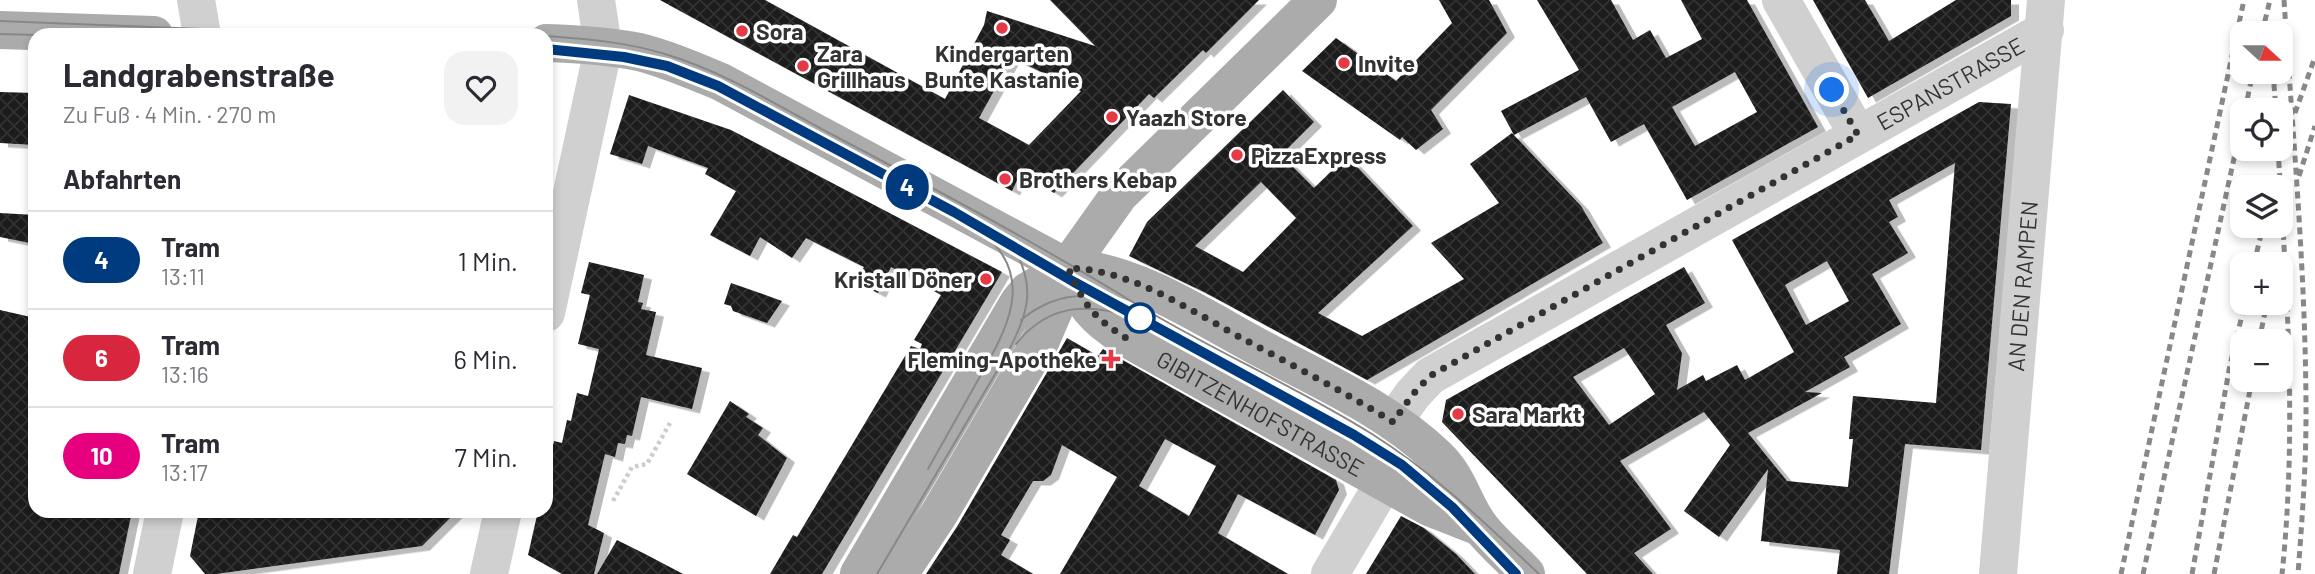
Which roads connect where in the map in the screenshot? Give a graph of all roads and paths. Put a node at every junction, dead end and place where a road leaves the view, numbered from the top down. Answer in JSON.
{"nodes":[{"id":1,"x":196,"y":0,"type":"edge"},
{"id":2,"x":596,"y":0,"type":"edge"},
{"id":3,"x":1318,"y":0,"type":"edge"},
{"id":4,"x":1781,"y":0,"type":"edge"},
{"id":5,"x":2045,"y":15,"type":"edge"},
{"id":6,"x":201,"y":28,"type":"edge"},
{"id":7,"x":0,"y":30,"type":"edge"},
{"id":8,"x":28,"y":31,"type":"edge"},
{"id":9,"x":553,"y":43,"type":"edge"},
{"id":10,"x":603,"y":47,"type":"junction"},
{"id":11,"x":1858,"y":135,"type":"junction"},
{"id":12,"x":1068,"y":268,"type":"junction"},
{"id":13,"x":553,"y":280,"type":"edge"},
{"id":14,"x":1393,"y":422,"type":"junction"},
{"id":15,"x":670,"y":423,"type":"dead end"},
{"id":16,"x":1385,"y":481,"type":"junction"},
{"id":17,"x":613,"y":501,"type":"dead end"},
{"id":18,"x":164,"y":518,"type":"edge"},
{"id":19,"x":501,"y":518,"type":"edge"},
{"id":20,"x":1480,"y":527,"type":"junction"},
{"id":21,"x":152,"y":574,"type":"edge"},
{"id":22,"x":489,"y":574,"type":"edge"},
{"id":23,"x":859,"y":574,"type":"edge"},
{"id":24,"x":899,"y":574,"type":"edge"},
{"id":25,"x":1330,"y":574,"type":"edge"},
{"id":26,"x":1526,"y":574,"type":"edge"},
{"id":27,"x":1998,"y":574,"type":"edge"}],
"edges":[{"from":1,"to":6,"type":"street"},
{"from":2,"to":10,"type":"street"},
{"from":3,"to":12,"type":"main road"},
{"from":4,"to":11,"type":"street"},
{"from":5,"to":11,"type":"street","name":"ESPANSTRASSE"},
{"from":5,"to":27,"type":"street","name":"AN DEN RAMPEN"},
{"from":7,"to":8,"type":"main road"},
{"from":9,"to":10,"type":"main road","name":"GIBITZENHOFSTRASSE"},
{"from":10,"to":12,"type":"main road","name":"GIBITZENHOFSTRASSE"},
{"from":10,"to":13,"type":"street"},
{"from":11,"to":14,"type":"street","name":"ESPANSTRASSE"},
{"from":12,"to":14,"type":"main road","name":"GIBITZENHOFSTRASSE"},
{"from":12,"to":16,"type":"main road","name":"GIBITZENHOFSTRASSE"},
{"from":12,"to":23,"type":"main road"},
{"from":12,"to":24,"type":"main road"},
{"from":14,"to":20,"type":"main road","name":"GIBITZENHOFSTRASSE"},
{"from":15,"to":17,"type":"path"},
{"from":16,"to":20,"type":"main road","name":"GIBITZENHOFSTRASSE"},
{"from":16,"to":25,"type":"street"},
{"from":18,"to":21,"type":"street"},
{"from":19,"to":22,"type":"street"},
{"from":20,"to":26,"type":"main road","name":"GIBITZENHOFSTRASSE"}]}
